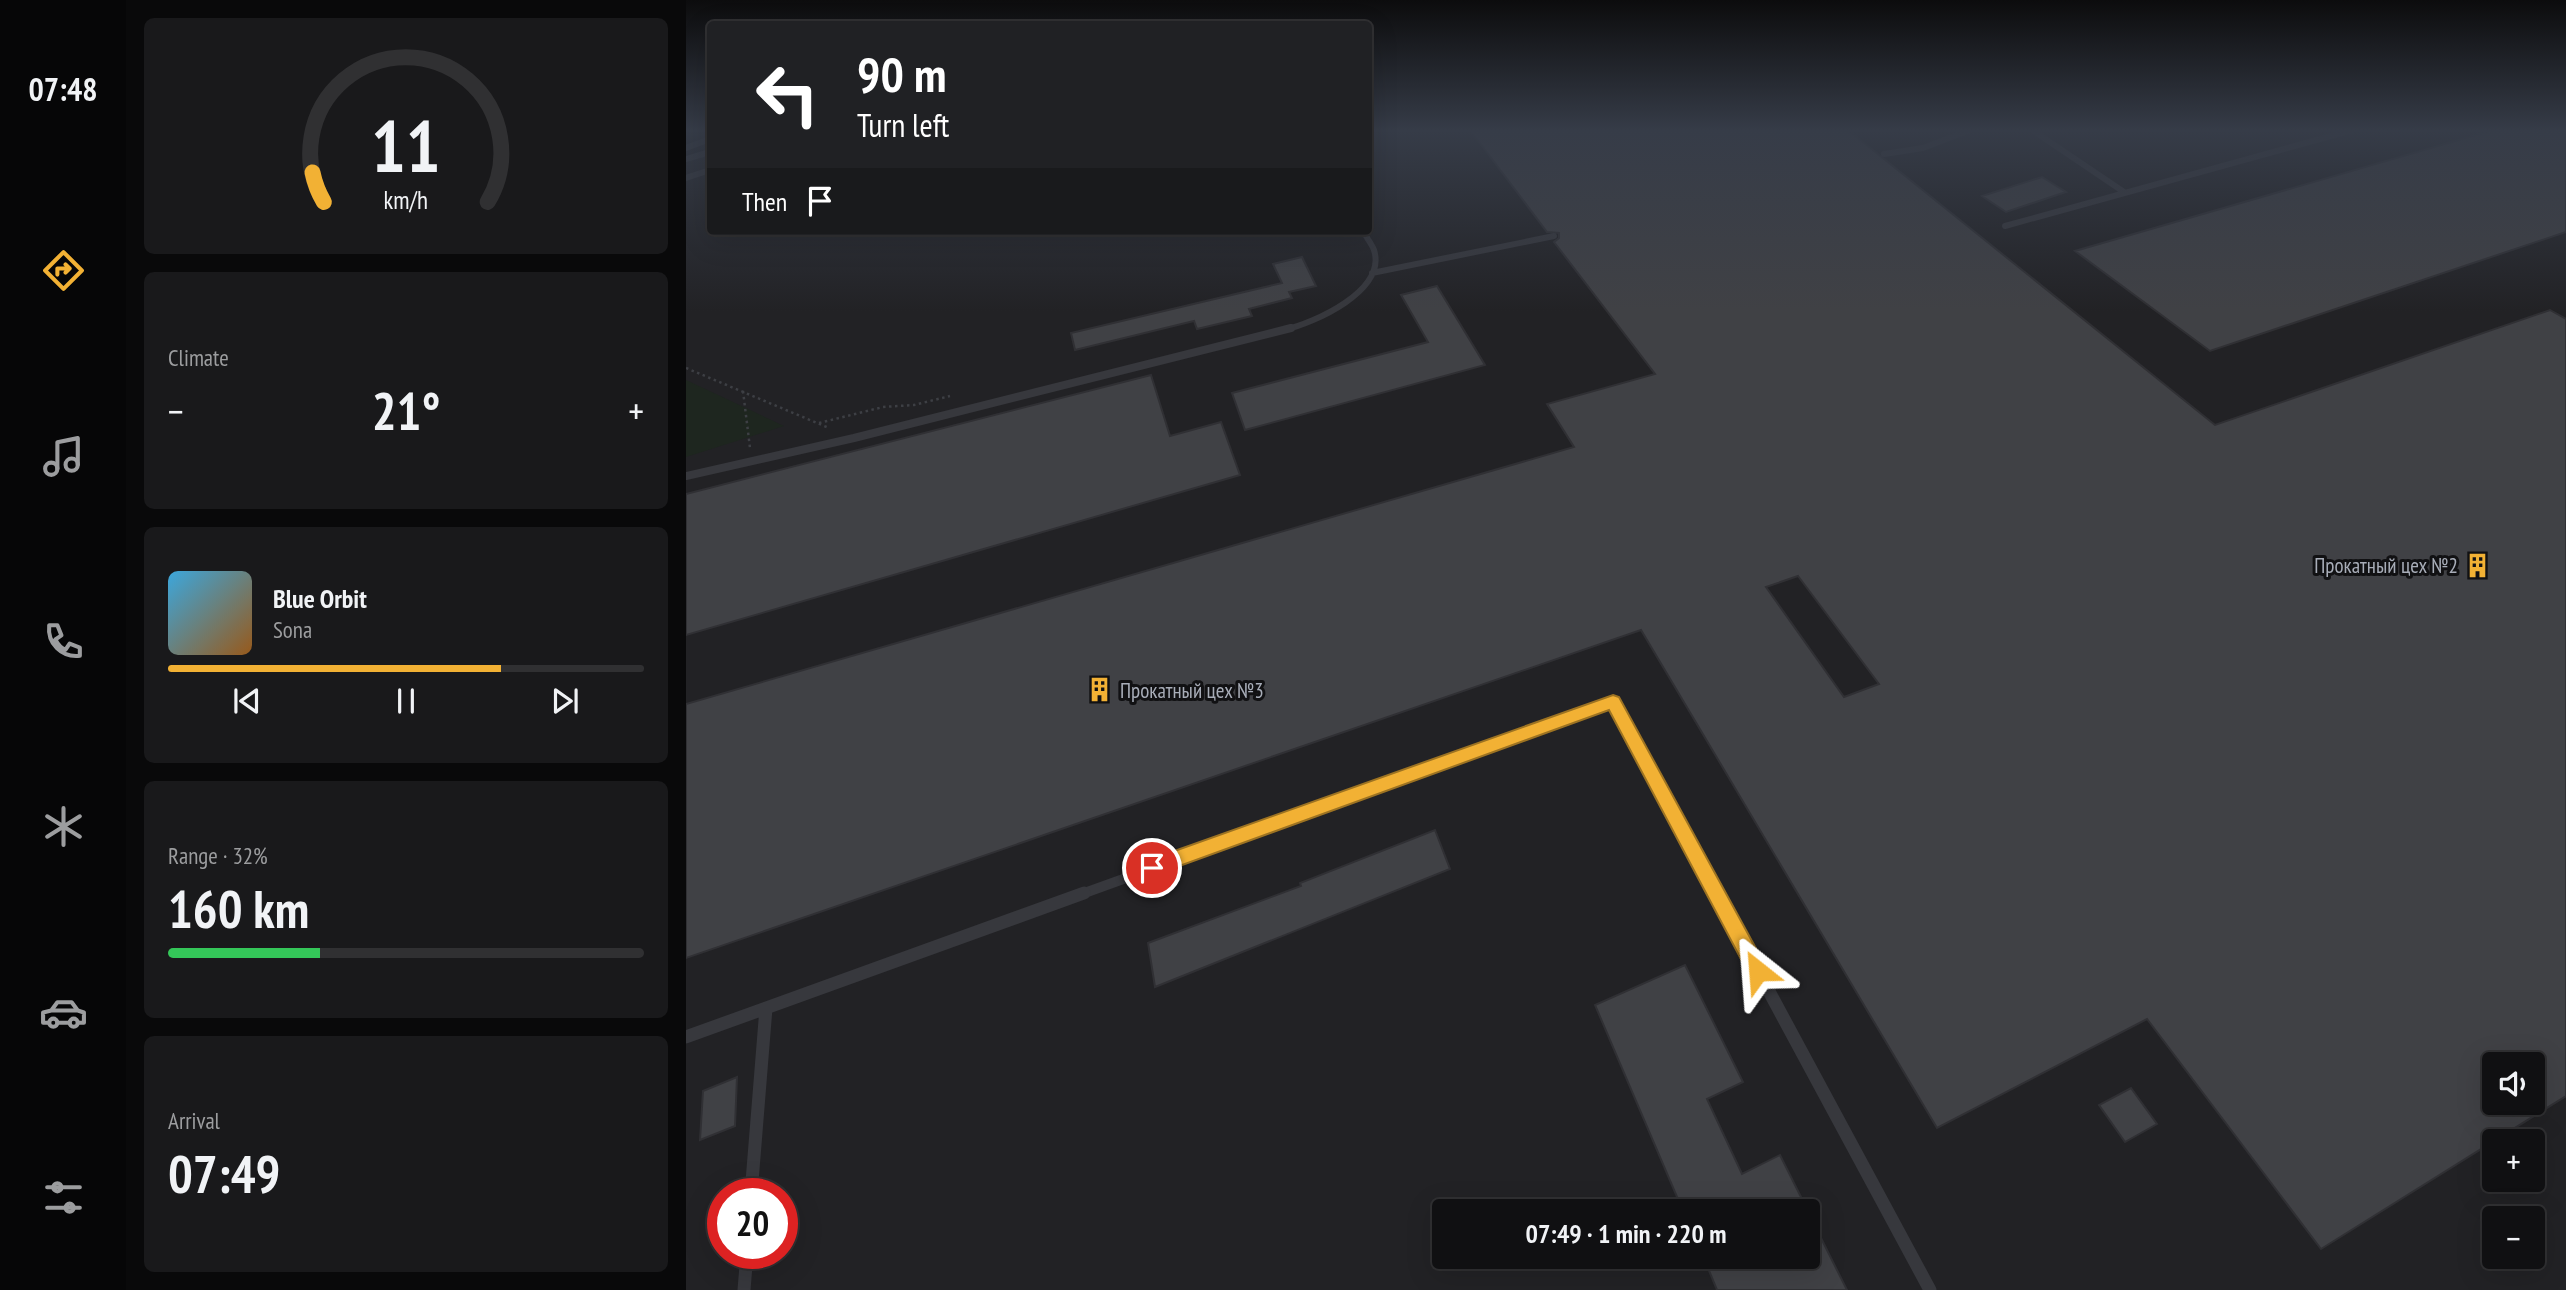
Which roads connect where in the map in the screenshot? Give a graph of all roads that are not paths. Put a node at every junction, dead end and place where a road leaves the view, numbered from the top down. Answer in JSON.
{"nodes":[{"id":1,"x":2121,"y":190,"type":"edge"},
{"id":2,"x":2131,"y":190,"type":"edge"},
{"id":3,"x":2124,"y":192,"type":"junction"},
{"id":4,"x":2005,"y":226,"type":"dead end"},
{"id":5,"x":1365,"y":235,"type":"edge"},
{"id":6,"x":1555,"y":236,"type":"dead end"},
{"id":7,"x":1372,"y":273,"type":"junction"},
{"id":8,"x":686,"y":476,"type":"edge"},
{"id":9,"x":766,"y":1008,"type":"junction"},
{"id":10,"x":686,"y":1037,"type":"edge"},
{"id":11,"x":752,"y":1178,"type":"edge"},
{"id":12,"x":746,"y":1269,"type":"edge"},
{"id":13,"x":744,"y":1290,"type":"edge"},
{"id":14,"x":1930,"y":1290,"type":"edge"}],
"edges":[{"from":1,"to":3,"type":"lane"},
{"from":2,"to":3,"type":"lane"},
{"from":3,"to":4,"type":"lane"},
{"from":5,"to":7,"type":"lane"},
{"from":6,"to":7,"type":"lane"},
{"from":7,"to":8,"type":"lane"},
{"from":9,"to":10,"type":"lane"},
{"from":9,"to":11,"type":"lane"},
{"from":9,"to":14,"type":"lane"},
{"from":12,"to":13,"type":"lane"}]}
